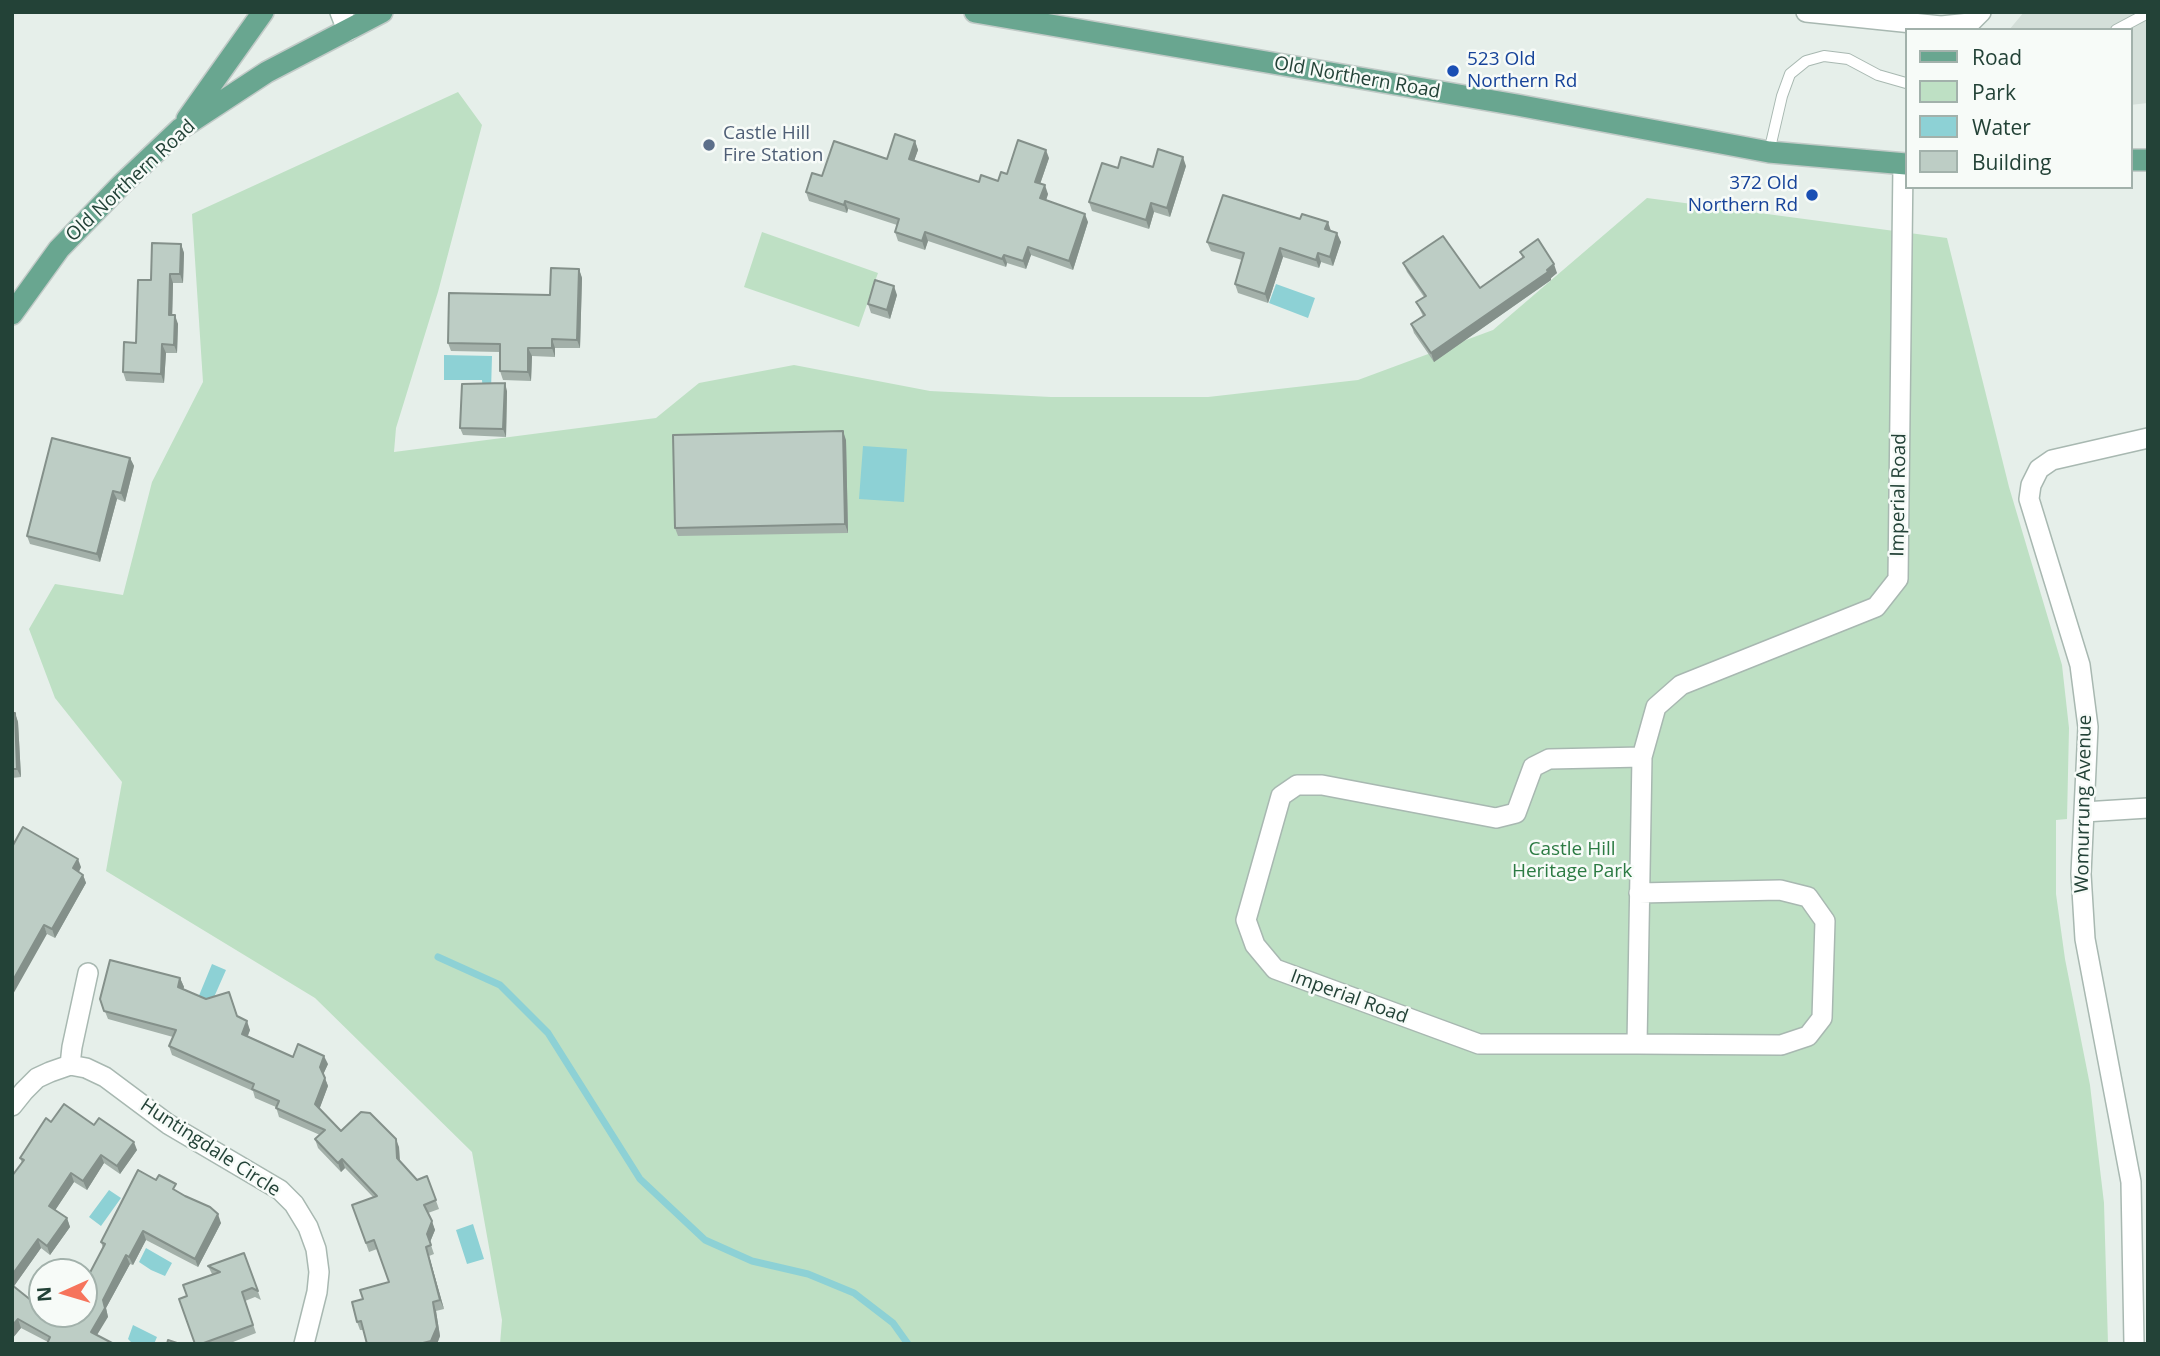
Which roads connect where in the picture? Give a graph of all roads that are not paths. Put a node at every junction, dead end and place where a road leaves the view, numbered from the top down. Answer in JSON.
{"nodes":[{"id":1,"x":263,"y":12,"type":"edge"},
{"id":2,"x":382,"y":12,"type":"edge"},
{"id":3,"x":975,"y":12,"type":"edge"},
{"id":4,"x":1806,"y":12,"type":"edge"},
{"id":5,"x":1982,"y":12,"type":"edge"},
{"id":6,"x":2148,"y":13,"type":"edge"},
{"id":7,"x":344,"y":21,"type":"edge"},
{"id":8,"x":2120,"y":28,"type":"edge"},
{"id":9,"x":1904,"y":82,"type":"edge"},
{"id":10,"x":180,"y":130,"type":"junction"},
{"id":11,"x":1769,"y":152,"type":"junction"},
{"id":12,"x":1904,"y":164,"type":"edge"},
{"id":13,"x":1905,"y":189,"type":"edge"},
{"id":14,"x":12,"y":314,"type":"edge"},
{"id":15,"x":2148,"y":438,"type":"edge"},
{"id":16,"x":1642,"y":757,"type":"junction"},
{"id":17,"x":2148,"y":808,"type":"edge"},
{"id":18,"x":2084,"y":812,"type":"junction"},
{"id":19,"x":1639,"y":894,"type":"junction"},
{"id":20,"x":88,"y":973,"type":"dead end"},
{"id":21,"x":1637,"y":1044,"type":"junction"},
{"id":22,"x":70,"y":1066,"type":"junction"},
{"id":23,"x":12,"y":1106,"type":"edge"},
{"id":24,"x":304,"y":1344,"type":"edge"},
{"id":25,"x":2134,"y":1344,"type":"edge"}],
"edges":[{"from":1,"to":10,"type":"main road"},
{"from":2,"to":7,"type":"main road","name":"Old Northern Road"},
{"from":3,"to":11,"type":"main road","name":"Old Northern Road"},
{"from":4,"to":5,"type":"street"},
{"from":6,"to":8,"type":"lane"},
{"from":7,"to":10,"type":"main road","name":"Old Northern Road"},
{"from":9,"to":11,"type":"lane"},
{"from":10,"to":14,"type":"main road","name":"Old Northern Road"},
{"from":11,"to":12,"type":"main road","name":"Old Northern Road"},
{"from":13,"to":16,"type":"street","name":"Imperial Road"},
{"from":15,"to":18,"type":"street","name":"Womurrung Avenue"},
{"from":16,"to":19,"type":"street","name":"Imperial Road"},
{"from":16,"to":21,"type":"street","name":"Imperial Road"},
{"from":17,"to":18,"type":"street"},
{"from":18,"to":25,"type":"street","name":"Womurrung Avenue"},
{"from":19,"to":21,"type":"street","name":"Imperial Road"},
{"from":19,"to":21,"type":"street"},
{"from":20,"to":22,"type":"street"},
{"from":22,"to":23,"type":"street"},
{"from":22,"to":24,"type":"street","name":"Huntingdale Circle"}]}
